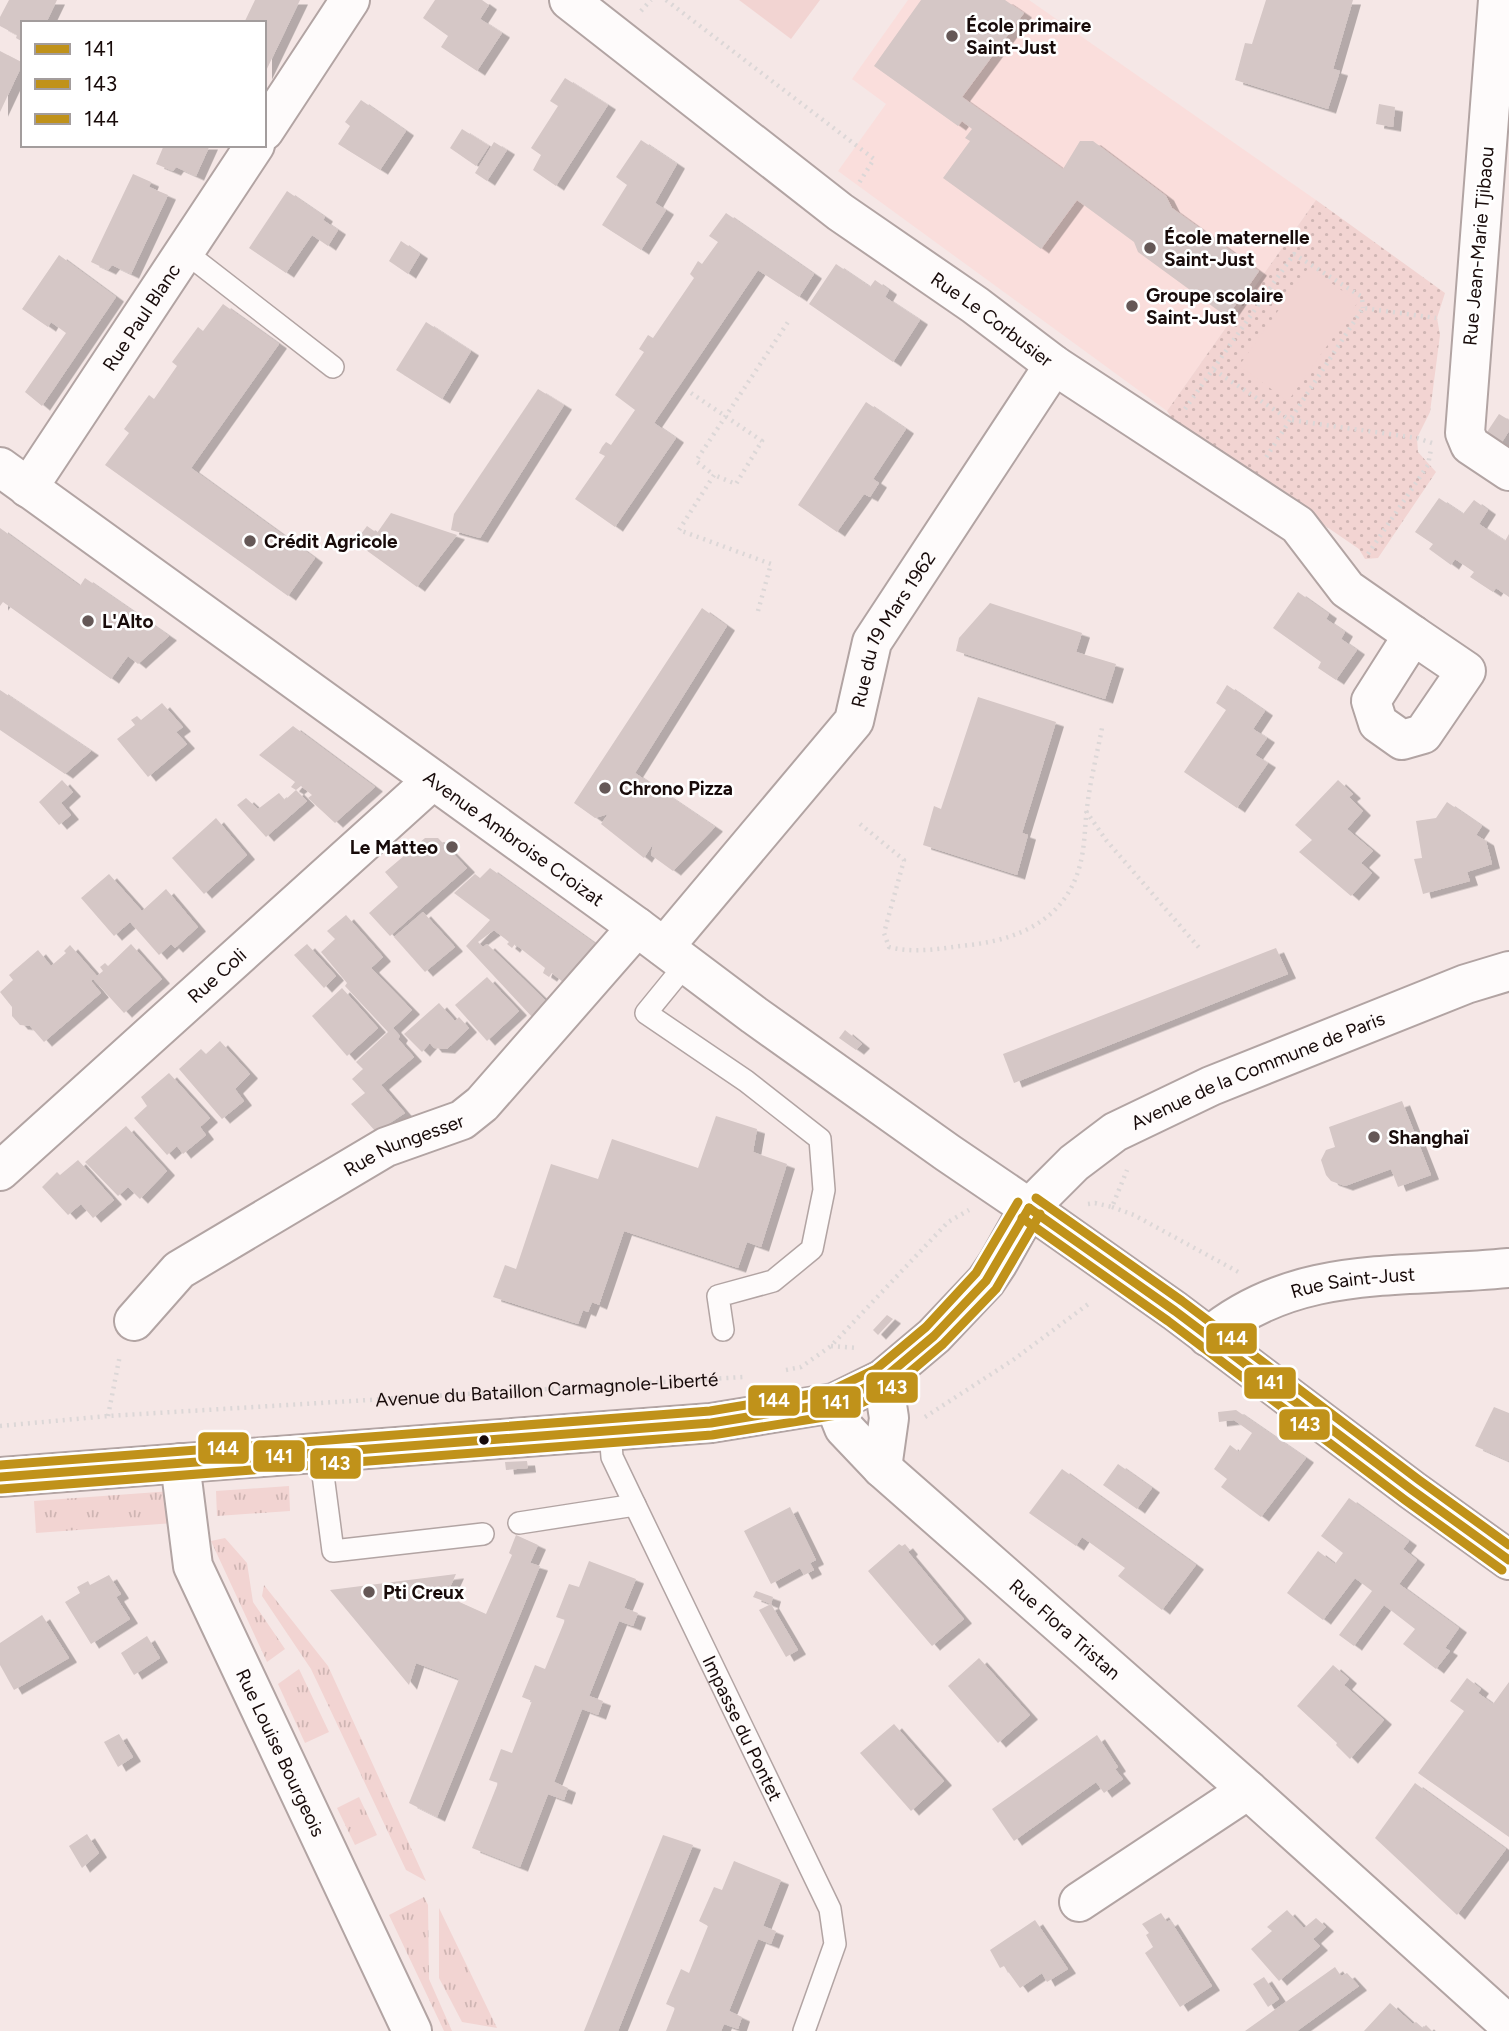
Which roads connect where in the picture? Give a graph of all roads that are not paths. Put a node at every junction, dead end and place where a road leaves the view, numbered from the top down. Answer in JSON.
{"nodes":[{"id":1,"x":350,"y":0,"type":"edge"},
{"id":2,"x":569,"y":0,"type":"edge"},
{"id":3,"x":1501,"y":3,"type":"edge"},
{"id":4,"x":266,"y":128,"type":"edge"},
{"id":5,"x":254,"y":147,"type":"edge"},
{"id":6,"x":185,"y":252,"type":"junction"},
{"id":7,"x":1054,"y":365,"type":"junction"},
{"id":8,"x":333,"y":367,"type":"dead end"},
{"id":9,"x":1509,"y":471,"type":"edge"},
{"id":10,"x":14,"y":477,"type":"edge"},
{"id":11,"x":1413,"y":635,"type":"dead end"},
{"id":12,"x":433,"y":780,"type":"junction"},
{"id":13,"x":662,"y":946,"type":"junction"},
{"id":14,"x":1509,"y":971,"type":"edge"},
{"id":15,"x":0,"y":1171,"type":"edge"},
{"id":16,"x":1029,"y":1208,"type":"junction"},
{"id":17,"x":1509,"y":1268,"type":"edge"},
{"id":18,"x":134,"y":1321,"type":"road end"},
{"id":19,"x":723,"y":1330,"type":"dead end"},
{"id":20,"x":1208,"y":1337,"type":"junction"},
{"id":21,"x":883,"y":1379,"type":"junction"},
{"id":22,"x":834,"y":1403,"type":"junction"},
{"id":23,"x":610,"y":1431,"type":"junction"},
{"id":24,"x":320,"y":1452,"type":"junction"},
{"id":25,"x":180,"y":1463,"type":"junction"},
{"id":26,"x":882,"y":1468,"type":"junction"},
{"id":27,"x":0,"y":1476,"type":"edge"},
{"id":28,"x":635,"y":1505,"type":"junction"},
{"id":29,"x":519,"y":1523,"type":"dead end"},
{"id":30,"x":482,"y":1534,"type":"dead end"},
{"id":31,"x":1509,"y":1560,"type":"edge"},
{"id":32,"x":1248,"y":1790,"type":"junction"},
{"id":33,"x":1079,"y":1902,"type":"dead end"},
{"id":34,"x":1509,"y":2025,"type":"edge"},
{"id":35,"x":412,"y":2031,"type":"edge"},
{"id":36,"x":804,"y":2031,"type":"edge"}],
"edges":[{"from":1,"to":4,"type":"street"},
{"from":2,"to":7,"type":"street","name":"Rue Le Corbusier"},
{"from":3,"to":9,"type":"street","name":"Rue Jean-Marie Tjibaou"},
{"from":5,"to":6,"type":"street","name":"Rue Paul Blanc"},
{"from":6,"to":8,"type":"lane"},
{"from":6,"to":10,"type":"street","name":"Rue Paul Blanc"},
{"from":7,"to":11,"type":"street","name":"Rue Le Corbusier"},
{"from":7,"to":13,"type":"street","name":"Rue du 19 Mars 1962"},
{"from":10,"to":12,"type":"street","name":"Avenue Ambroise Croizat"},
{"from":12,"to":13,"type":"street","name":"Avenue Ambroise Croizat"},
{"from":12,"to":15,"type":"street","name":"Rue Coli"},
{"from":13,"to":16,"type":"street","name":"Avenue Ambroise Croizat"},
{"from":13,"to":18,"type":"street","name":"Rue Nungesser"},
{"from":13,"to":19,"type":"lane"},
{"from":14,"to":16,"type":"street","name":"Avenue de la Commune de Paris"},
{"from":16,"to":20,"type":"street","name":"Avenue Ambroise Croizat"},
{"from":16,"to":21,"type":"street"},
{"from":17,"to":20,"type":"street","name":"Rue Saint-Just"},
{"from":20,"to":31,"type":"street","name":"Avenue Ambroise Croizat"},
{"from":21,"to":22,"type":"street"},
{"from":21,"to":26,"type":"street"},
{"from":22,"to":23,"type":"street"},
{"from":22,"to":26,"type":"street","name":"Rue Flora Tristan"},
{"from":23,"to":24,"type":"street"},
{"from":23,"to":28,"type":"lane","name":"Impasse du Pontet"},
{"from":24,"to":25,"type":"street"},
{"from":24,"to":30,"type":"lane"},
{"from":25,"to":27,"type":"street"},
{"from":25,"to":35,"type":"street","name":"Rue Louise Bourgeois"},
{"from":26,"to":32,"type":"street","name":"Rue Flora Tristan"},
{"from":28,"to":29,"type":"lane"},
{"from":28,"to":36,"type":"lane","name":"Impasse du Pontet"},
{"from":32,"to":33,"type":"street"},
{"from":32,"to":34,"type":"street","name":"Rue Flora Tristan"}]}
